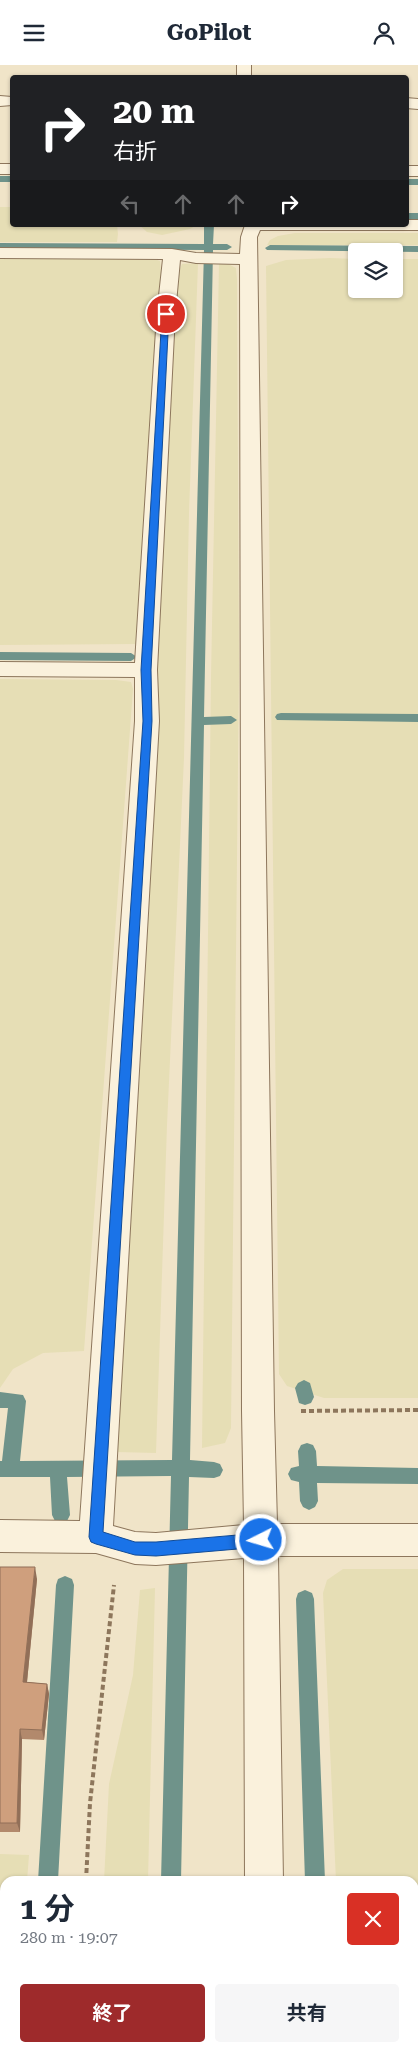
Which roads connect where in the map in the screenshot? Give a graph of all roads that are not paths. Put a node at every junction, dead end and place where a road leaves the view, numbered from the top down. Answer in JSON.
{"nodes":[{"id":1,"x":252,"y":227,"type":"edge"},
{"id":2,"x":0,"y":253,"type":"edge"},
{"id":3,"x":172,"y":253,"type":"junction"},
{"id":4,"x":249,"y":259,"type":"junction"},
{"id":5,"x":0,"y":669,"type":"edge"},
{"id":6,"x":146,"y":670,"type":"junction"},
{"id":7,"x":0,"y":1536,"type":"edge"},
{"id":8,"x":261,"y":1540,"type":"junction"},
{"id":9,"x":418,"y":1540,"type":"edge"},
{"id":10,"x":108,"y":1541,"type":"junction"},
{"id":11,"x":264,"y":1876,"type":"edge"}],
"edges":[{"from":1,"to":4,"type":"street"},
{"from":2,"to":3,"type":"street"},
{"from":3,"to":4,"type":"street"},
{"from":3,"to":6,"type":"street"},
{"from":4,"to":8,"type":"street"},
{"from":5,"to":6,"type":"street"},
{"from":6,"to":10,"type":"street"},
{"from":7,"to":10,"type":"street"},
{"from":8,"to":9,"type":"street"},
{"from":8,"to":10,"type":"street"},
{"from":8,"to":11,"type":"street"}]}
